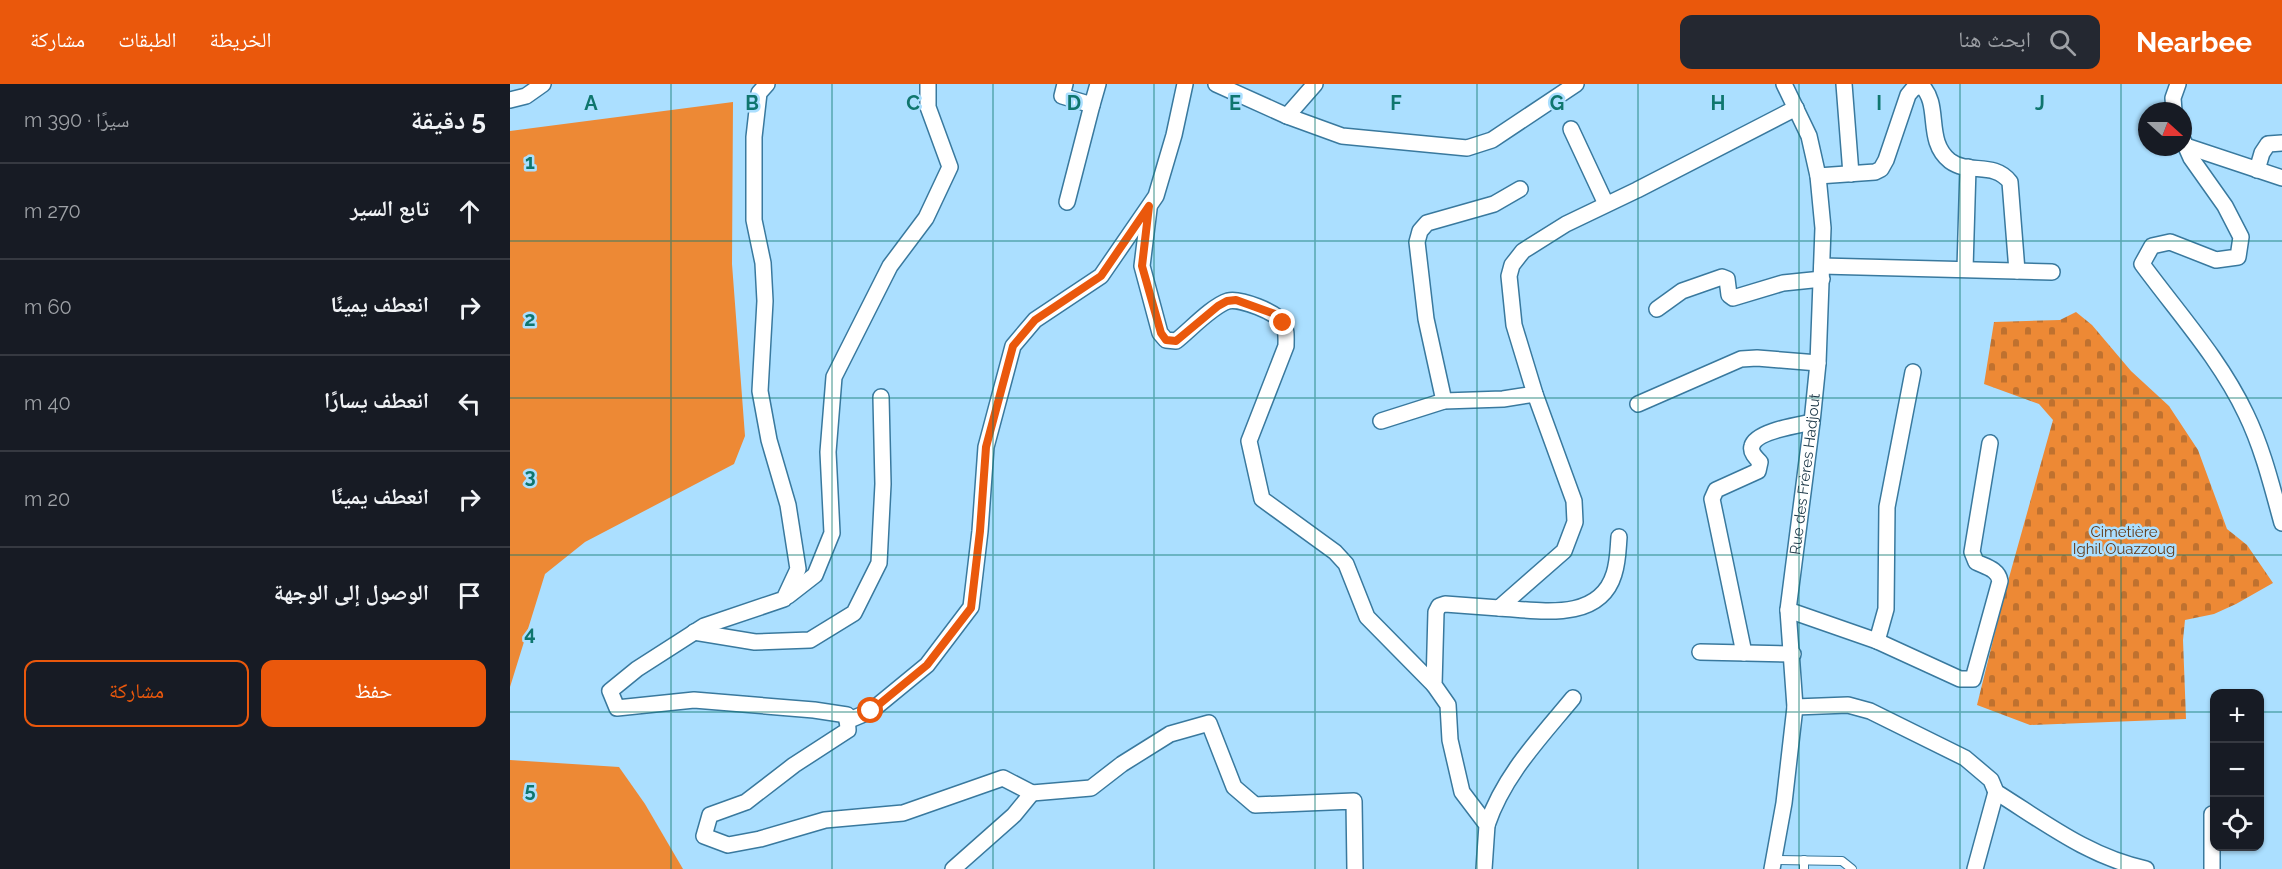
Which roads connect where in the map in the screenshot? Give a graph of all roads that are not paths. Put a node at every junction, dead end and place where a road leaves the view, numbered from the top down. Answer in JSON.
{"nodes":[{"id":1,"x":543,"y":84,"type":"edge"},
{"id":2,"x":928,"y":84,"type":"edge"},
{"id":3,"x":1065,"y":84,"type":"edge"},
{"id":4,"x":1098,"y":84,"type":"edge"},
{"id":5,"x":1185,"y":84,"type":"edge"},
{"id":6,"x":1216,"y":84,"type":"edge"},
{"id":7,"x":1315,"y":84,"type":"edge"},
{"id":8,"x":1576,"y":84,"type":"edge"},
{"id":9,"x":1784,"y":84,"type":"edge"},
{"id":10,"x":1844,"y":84,"type":"edge"},
{"id":11,"x":2178,"y":84,"type":"edge"},
{"id":12,"x":761,"y":87,"type":"edge"},
{"id":13,"x":510,"y":100,"type":"edge"},
{"id":14,"x":2174,"y":102,"type":"edge"},
{"id":15,"x":1092,"y":105,"type":"junction"},
{"id":16,"x":1796,"y":108,"type":"junction"},
{"id":17,"x":1287,"y":116,"type":"junction"},
{"id":18,"x":1571,"y":129,"type":"dead end"},
{"id":19,"x":2282,"y":143,"type":"edge"},
{"id":20,"x":2192,"y":146,"type":"edge"},
{"id":21,"x":2190,"y":156,"type":"edge"},
{"id":22,"x":1968,"y":167,"type":"junction"},
{"id":23,"x":2257,"y":170,"type":"junction"},
{"id":24,"x":1851,"y":174,"type":"junction"},
{"id":25,"x":1818,"y":176,"type":"junction"},
{"id":26,"x":2282,"y":178,"type":"edge"},
{"id":27,"x":1520,"y":189,"type":"dead end"},
{"id":28,"x":1067,"y":202,"type":"dead end"},
{"id":29,"x":1606,"y":204,"type":"junction"},
{"id":30,"x":1149,"y":206,"type":"junction"},
{"id":31,"x":1965,"y":270,"type":"junction"},
{"id":32,"x":2017,"y":271,"type":"junction"},
{"id":33,"x":1822,"y":272,"type":"junction"},
{"id":34,"x":2052,"y":272,"type":"dead end"},
{"id":35,"x":1657,"y":309,"type":"dead end"},
{"id":36,"x":1818,"y":363,"type":"junction"},
{"id":37,"x":1913,"y":372,"type":"dead end"},
{"id":38,"x":1535,"y":394,"type":"junction"},
{"id":39,"x":881,"y":397,"type":"dead end"},
{"id":40,"x":1444,"y":400,"type":"junction"},
{"id":41,"x":1638,"y":404,"type":"dead end"},
{"id":42,"x":1382,"y":421,"type":"dead end"},
{"id":43,"x":1812,"y":422,"type":"junction"},
{"id":44,"x":1990,"y":443,"type":"dead end"},
{"id":45,"x":2282,"y":523,"type":"edge"},
{"id":46,"x":1619,"y":537,"type":"dead end"},
{"id":47,"x":784,"y":598,"type":"junction"},
{"id":48,"x":1498,"y":608,"type":"junction"},
{"id":49,"x":1788,"y":610,"type":"junction"},
{"id":50,"x":694,"y":632,"type":"junction"},
{"id":51,"x":1877,"y":641,"type":"junction"},
{"id":52,"x":1700,"y":652,"type":"dead end"},
{"id":53,"x":1744,"y":653,"type":"junction"},
{"id":54,"x":1793,"y":654,"type":"junction"},
{"id":55,"x":1434,"y":685,"type":"junction"},
{"id":56,"x":1573,"y":698,"type":"dead end"},
{"id":57,"x":1795,"y":706,"type":"junction"},
{"id":58,"x":847,"y":721,"type":"junction"},
{"id":59,"x":1996,"y":792,"type":"junction"},
{"id":60,"x":1032,"y":793,"type":"junction"},
{"id":61,"x":1487,"y":825,"type":"junction"},
{"id":62,"x":2212,"y":851,"type":"edge"},
{"id":63,"x":1804,"y":860,"type":"junction"},
{"id":64,"x":2098,"y":862,"type":"edge"},
{"id":65,"x":1773,"y":864,"type":"edge"},
{"id":66,"x":953,"y":869,"type":"edge"},
{"id":67,"x":1355,"y":869,"type":"edge"},
{"id":68,"x":1484,"y":869,"type":"edge"},
{"id":69,"x":1804,"y":869,"type":"edge"},
{"id":70,"x":1852,"y":869,"type":"edge"},
{"id":71,"x":1975,"y":869,"type":"edge"},
{"id":72,"x":2144,"y":869,"type":"edge"},
{"id":73,"x":2212,"y":869,"type":"edge"}],
"edges":[{"from":1,"to":13,"type":"street"},
{"from":2,"to":47,"type":"street"},
{"from":3,"to":15,"type":"street"},
{"from":4,"to":15,"type":"street"},
{"from":5,"to":30,"type":"street"},
{"from":6,"to":17,"type":"street"},
{"from":7,"to":17,"type":"street"},
{"from":8,"to":17,"type":"street"},
{"from":9,"to":16,"type":"street","name":"Rue des Frères Hadjout"},
{"from":10,"to":24,"type":"street"},
{"from":11,"to":14,"type":"street"},
{"from":12,"to":47,"type":"street"},
{"from":15,"to":28,"type":"street"},
{"from":16,"to":25,"type":"street","name":"Rue des Frères Hadjout"},
{"from":16,"to":29,"type":"street"},
{"from":18,"to":29,"type":"street"},
{"from":19,"to":23,"type":"street"},
{"from":20,"to":23,"type":"street"},
{"from":21,"to":45,"type":"street"},
{"from":22,"to":24,"type":"street"},
{"from":22,"to":31,"type":"street"},
{"from":22,"to":32,"type":"street"},
{"from":23,"to":26,"type":"street"},
{"from":24,"to":25,"type":"street"},
{"from":25,"to":33,"type":"street","name":"Rue des Frères Hadjout"},
{"from":27,"to":40,"type":"street"},
{"from":29,"to":38,"type":"street"},
{"from":30,"to":55,"type":"street"},
{"from":30,"to":58,"type":"street"},
{"from":31,"to":32,"type":"street"},
{"from":31,"to":33,"type":"street"},
{"from":32,"to":34,"type":"street"},
{"from":33,"to":35,"type":"street"},
{"from":33,"to":36,"type":"street","name":"Rue des Frères Hadjout"},
{"from":36,"to":41,"type":"street"},
{"from":36,"to":43,"type":"street","name":"Rue des Frères Hadjout"},
{"from":37,"to":51,"type":"street"},
{"from":38,"to":40,"type":"street"},
{"from":38,"to":48,"type":"street"},
{"from":39,"to":50,"type":"street"},
{"from":40,"to":42,"type":"street"},
{"from":43,"to":49,"type":"street","name":"Rue des Frères Hadjout"},
{"from":43,"to":53,"type":"street"},
{"from":44,"to":51,"type":"street"},
{"from":46,"to":48,"type":"street"},
{"from":47,"to":50,"type":"street"},
{"from":48,"to":55,"type":"street"},
{"from":49,"to":51,"type":"street"},
{"from":49,"to":54,"type":"street","name":"Rue des Frères Hadjout"},
{"from":50,"to":58,"type":"street"},
{"from":52,"to":53,"type":"street"},
{"from":53,"to":54,"type":"street"},
{"from":54,"to":57,"type":"street","name":"Rue des Frères Hadjout"},
{"from":55,"to":61,"type":"street"},
{"from":56,"to":61,"type":"street"},
{"from":57,"to":59,"type":"street"},
{"from":57,"to":65,"type":"street","name":"Rue des Frères Hadjout"},
{"from":58,"to":60,"type":"street"},
{"from":59,"to":64,"type":"street"},
{"from":59,"to":71,"type":"street"},
{"from":60,"to":66,"type":"street"},
{"from":60,"to":67,"type":"street"},
{"from":61,"to":68,"type":"street"},
{"from":62,"to":73,"type":"street"},
{"from":63,"to":65,"type":"lane"},
{"from":63,"to":69,"type":"lane"},
{"from":63,"to":70,"type":"lane"},
{"from":64,"to":72,"type":"street"}]}
